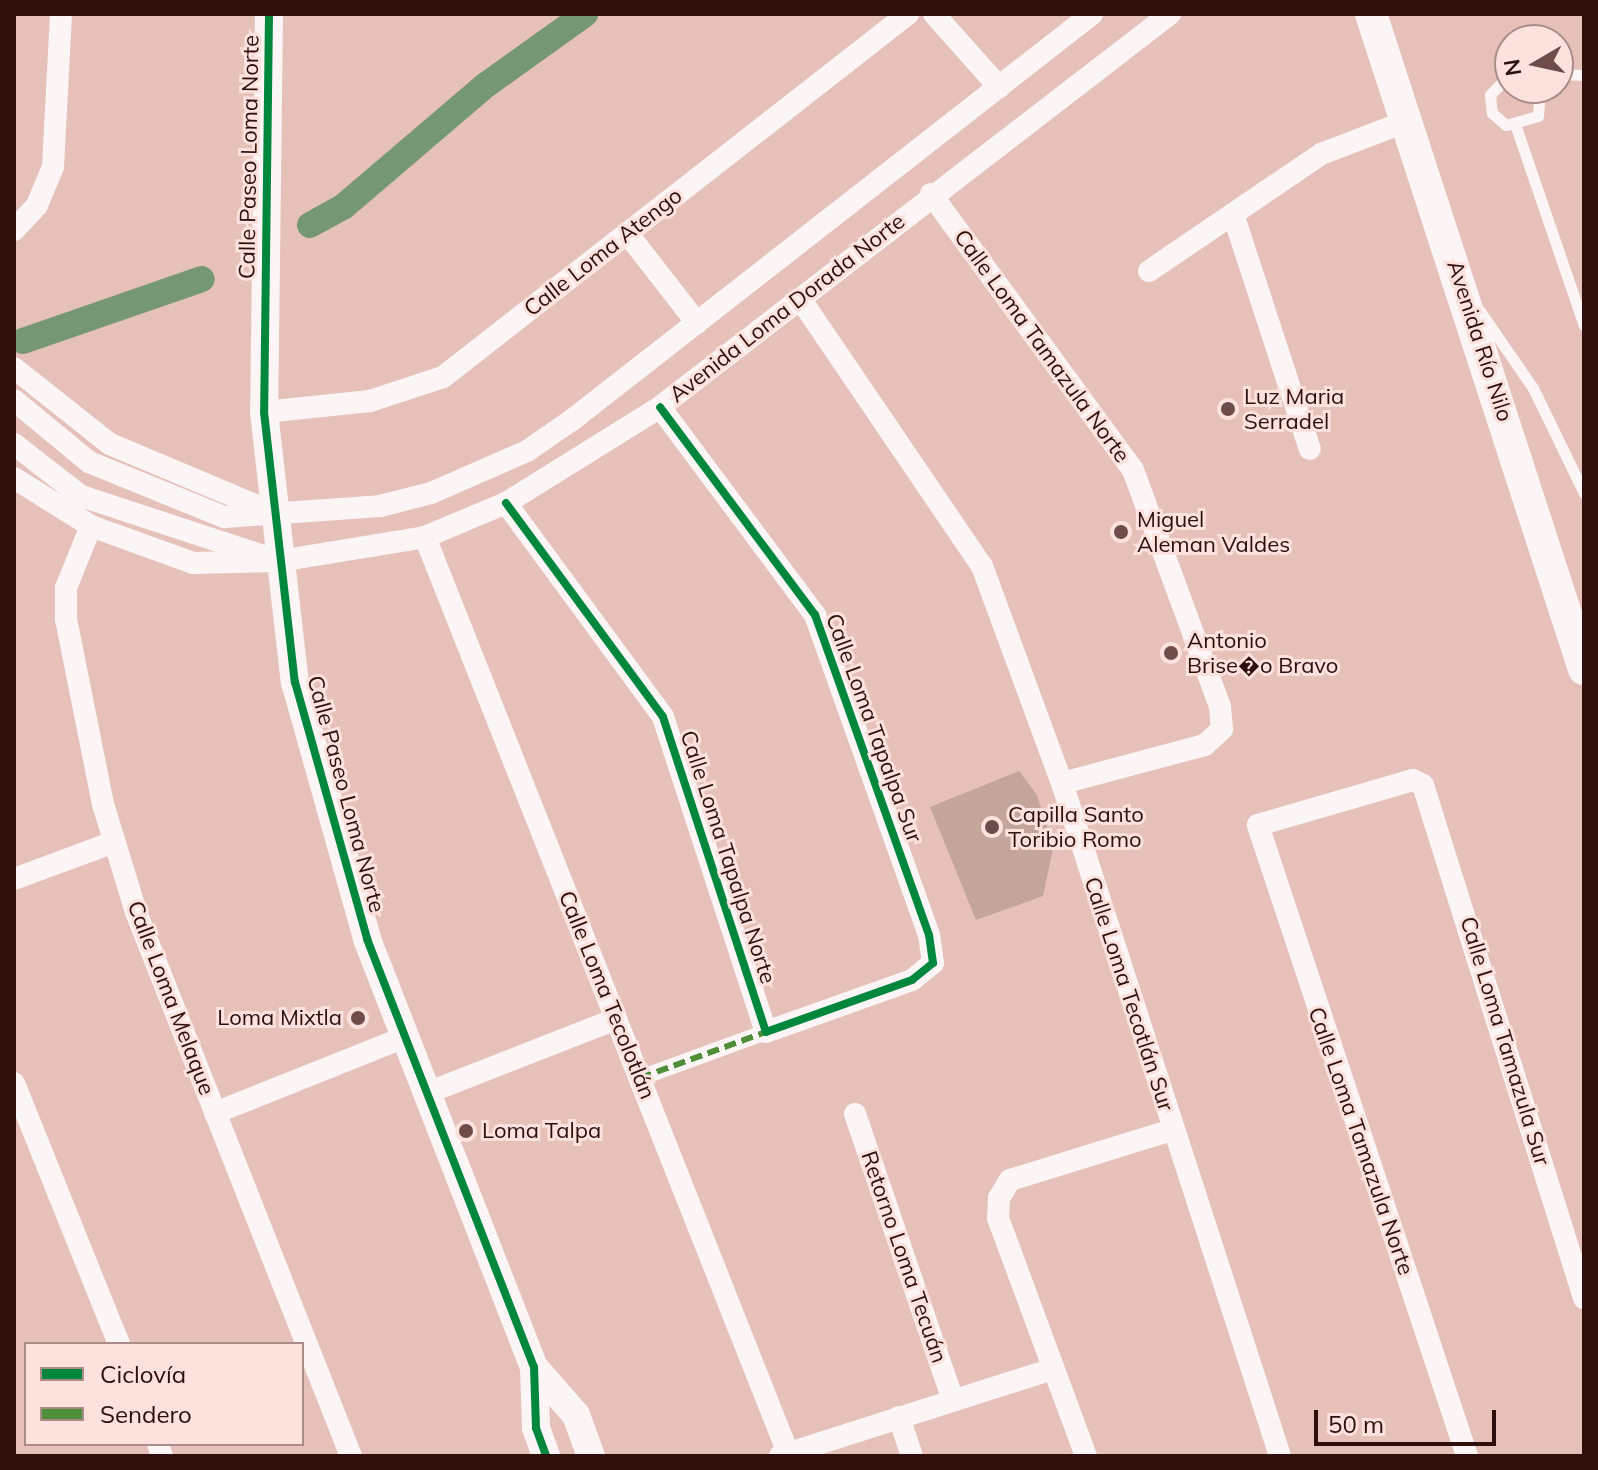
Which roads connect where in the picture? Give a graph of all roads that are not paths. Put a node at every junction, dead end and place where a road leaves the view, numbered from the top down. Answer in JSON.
{"nodes":[{"id":1,"x":61,"y":14,"type":"edge"},
{"id":2,"x":269,"y":14,"type":"edge"},
{"id":3,"x":908,"y":14,"type":"edge"},
{"id":4,"x":934,"y":14,"type":"edge"},
{"id":5,"x":1092,"y":14,"type":"edge"},
{"id":6,"x":1170,"y":14,"type":"edge"},
{"id":7,"x":1369,"y":17,"type":"edge"},
{"id":8,"x":1494,"y":85,"type":"edge"},
{"id":9,"x":999,"y":87,"type":"junction"},
{"id":10,"x":1539,"y":104,"type":"edge"},
{"id":11,"x":1405,"y":122,"type":"junction"},
{"id":12,"x":1516,"y":127,"type":"junction"},
{"id":13,"x":931,"y":194,"type":"junction"},
{"id":14,"x":1233,"y":214,"type":"junction"},
{"id":15,"x":14,"y":230,"type":"edge"},
{"id":16,"x":627,"y":233,"type":"junction"},
{"id":17,"x":1149,"y":271,"type":"dead end"},
{"id":18,"x":1465,"y":292,"type":"junction"},
{"id":19,"x":801,"y":300,"type":"junction"},
{"id":20,"x":697,"y":323,"type":"junction"},
{"id":21,"x":1584,"y":326,"type":"edge"},
{"id":22,"x":14,"y":368,"type":"edge"},
{"id":23,"x":14,"y":400,"type":"edge"},
{"id":24,"x":660,"y":407,"type":"junction"},
{"id":25,"x":264,"y":412,"type":"junction"},
{"id":26,"x":14,"y":444,"type":"edge"},
{"id":27,"x":1310,"y":449,"type":"dead end"},
{"id":28,"x":14,"y":478,"type":"edge"},
{"id":29,"x":1584,"y":493,"type":"edge"},
{"id":30,"x":506,"y":503,"type":"junction"},
{"id":31,"x":272,"y":512,"type":"junction"},
{"id":32,"x":91,"y":526,"type":"junction"},
{"id":33,"x":425,"y":537,"type":"junction"},
{"id":34,"x":279,"y":561,"type":"junction"},
{"id":35,"x":1584,"y":669,"type":"edge"},
{"id":36,"x":1062,"y":783,"type":"junction"},
{"id":37,"x":1258,"y":825,"type":"joint"},
{"id":38,"x":114,"y":842,"type":"junction"},
{"id":39,"x":14,"y":879,"type":"edge"},
{"id":40,"x":616,"y":1019,"type":"junction"},
{"id":41,"x":766,"y":1032,"type":"junction"},
{"id":42,"x":405,"y":1037,"type":"junction"},
{"id":43,"x":640,"y":1078,"type":"junction"},
{"id":44,"x":14,"y":1083,"type":"edge"},
{"id":45,"x":427,"y":1093,"type":"junction"},
{"id":46,"x":215,"y":1113,"type":"junction"},
{"id":47,"x":855,"y":1114,"type":"dead end"},
{"id":48,"x":1172,"y":1130,"type":"junction"},
{"id":49,"x":1584,"y":1298,"type":"edge"},
{"id":50,"x":118,"y":1342,"type":"edge"},
{"id":51,"x":534,"y":1367,"type":"junction"},
{"id":52,"x":1053,"y":1369,"type":"junction"},
{"id":53,"x":953,"y":1400,"type":"junction"},
{"id":54,"x":899,"y":1417,"type":"junction"},
{"id":55,"x":784,"y":1455,"type":"edge"},
{"id":56,"x":351,"y":1456,"type":"edge"},
{"id":57,"x":546,"y":1456,"type":"edge"},
{"id":58,"x":591,"y":1456,"type":"edge"},
{"id":59,"x":912,"y":1456,"type":"edge"},
{"id":60,"x":1086,"y":1456,"type":"edge"},
{"id":61,"x":1280,"y":1456,"type":"edge"},
{"id":62,"x":1467,"y":1456,"type":"edge"}],
"edges":[{"from":1,"to":15,"type":"street"},
{"from":2,"to":25,"type":"street","name":"Calle Paseo Loma Norte"},
{"from":3,"to":16,"type":"street","name":"Calle Loma Atengo"},
{"from":4,"to":9,"type":"street"},
{"from":5,"to":9,"type":"street","name":"Avenida Loma Dorada Norte"},
{"from":6,"to":13,"type":"street","name":"Avenida Loma Dorada Norte"},
{"from":7,"to":11,"type":"main road","name":"Avenida Río Nilo"},
{"from":8,"to":12,"type":"lane"},
{"from":9,"to":20,"type":"street","name":"Avenida Loma Dorada Norte"},
{"from":10,"to":12,"type":"lane"},
{"from":11,"to":14,"type":"street"},
{"from":11,"to":18,"type":"main road","name":"Avenida Río Nilo"},
{"from":12,"to":21,"type":"lane"},
{"from":13,"to":19,"type":"street","name":"Avenida Loma Dorada Norte"},
{"from":13,"to":36,"type":"street","name":"Calle Loma Tamazula Norte"},
{"from":14,"to":17,"type":"street"},
{"from":14,"to":27,"type":"street"},
{"from":16,"to":20,"type":"street"},
{"from":16,"to":25,"type":"street","name":"Calle Loma Atengo"},
{"from":18,"to":29,"type":"lane"},
{"from":18,"to":35,"type":"main road","name":"Avenida Río Nilo"},
{"from":19,"to":24,"type":"street","name":"Avenida Loma Dorada Norte"},
{"from":19,"to":36,"type":"street","name":"Calle Loma Tecotlán Sur"},
{"from":20,"to":31,"type":"street","name":"Avenida Loma Dorada Norte"},
{"from":22,"to":31,"type":"street","name":"Avenida Loma Dorada Norte"},
{"from":23,"to":31,"type":"street","name":"Avenida Loma Dorada Norte"},
{"from":24,"to":30,"type":"street","name":"Avenida Loma Dorada Norte"},
{"from":24,"to":41,"type":"street","name":"Calle Loma Tapalpa Sur"},
{"from":25,"to":31,"type":"street","name":"Calle Paseo Loma Norte"},
{"from":26,"to":34,"type":"street","name":"Avenida Loma Dorada Norte"},
{"from":28,"to":32,"type":"street","name":"Avenida Loma Dorada Norte"},
{"from":30,"to":33,"type":"street","name":"Avenida Loma Dorada Norte"},
{"from":30,"to":41,"type":"street","name":"Calle Loma Tapalpa Norte"},
{"from":31,"to":34,"type":"street","name":"Calle Paseo Loma Norte"},
{"from":32,"to":34,"type":"street","name":"Avenida Loma Dorada Norte"},
{"from":32,"to":38,"type":"street","name":"Calle Loma Melaque"},
{"from":33,"to":34,"type":"street","name":"Avenida Loma Dorada Norte"},
{"from":33,"to":40,"type":"street","name":"Calle Loma Tecolotlán"},
{"from":34,"to":42,"type":"street","name":"Calle Paseo Loma Norte"},
{"from":36,"to":48,"type":"street","name":"Calle Loma Tecotlán Sur"},
{"from":37,"to":49,"type":"street","name":"Calle Loma Tamazula Sur"},
{"from":37,"to":62,"type":"street","name":"Calle Loma Tamazula Norte"},
{"from":38,"to":39,"type":"street"},
{"from":38,"to":46,"type":"street","name":"Calle Loma Melaque"},
{"from":40,"to":43,"type":"street","name":"Calle Loma Tecolotlán"},
{"from":40,"to":45,"type":"street"},
{"from":41,"to":43,"type":"street"},
{"from":42,"to":45,"type":"street","name":"Calle Paseo Loma Norte"},
{"from":42,"to":46,"type":"street"},
{"from":43,"to":55,"type":"street","name":"Calle Loma Tecolotlán"},
{"from":44,"to":50,"type":"street"},
{"from":45,"to":51,"type":"street","name":"Calle Paseo Loma Norte"},
{"from":46,"to":56,"type":"street","name":"Calle Loma Melaque"},
{"from":47,"to":53,"type":"street","name":"Retorno Loma Tecuán"},
{"from":48,"to":52,"type":"street"},
{"from":48,"to":61,"type":"street","name":"Calle Loma Tecotlán Sur"},
{"from":51,"to":57,"type":"street","name":"Calle Paseo Loma Norte"},
{"from":51,"to":58,"type":"street","name":"Calle Paseo Loma Norte"},
{"from":52,"to":53,"type":"street"},
{"from":52,"to":60,"type":"street"},
{"from":53,"to":54,"type":"street"},
{"from":54,"to":55,"type":"street"},
{"from":54,"to":59,"type":"street"}]}
